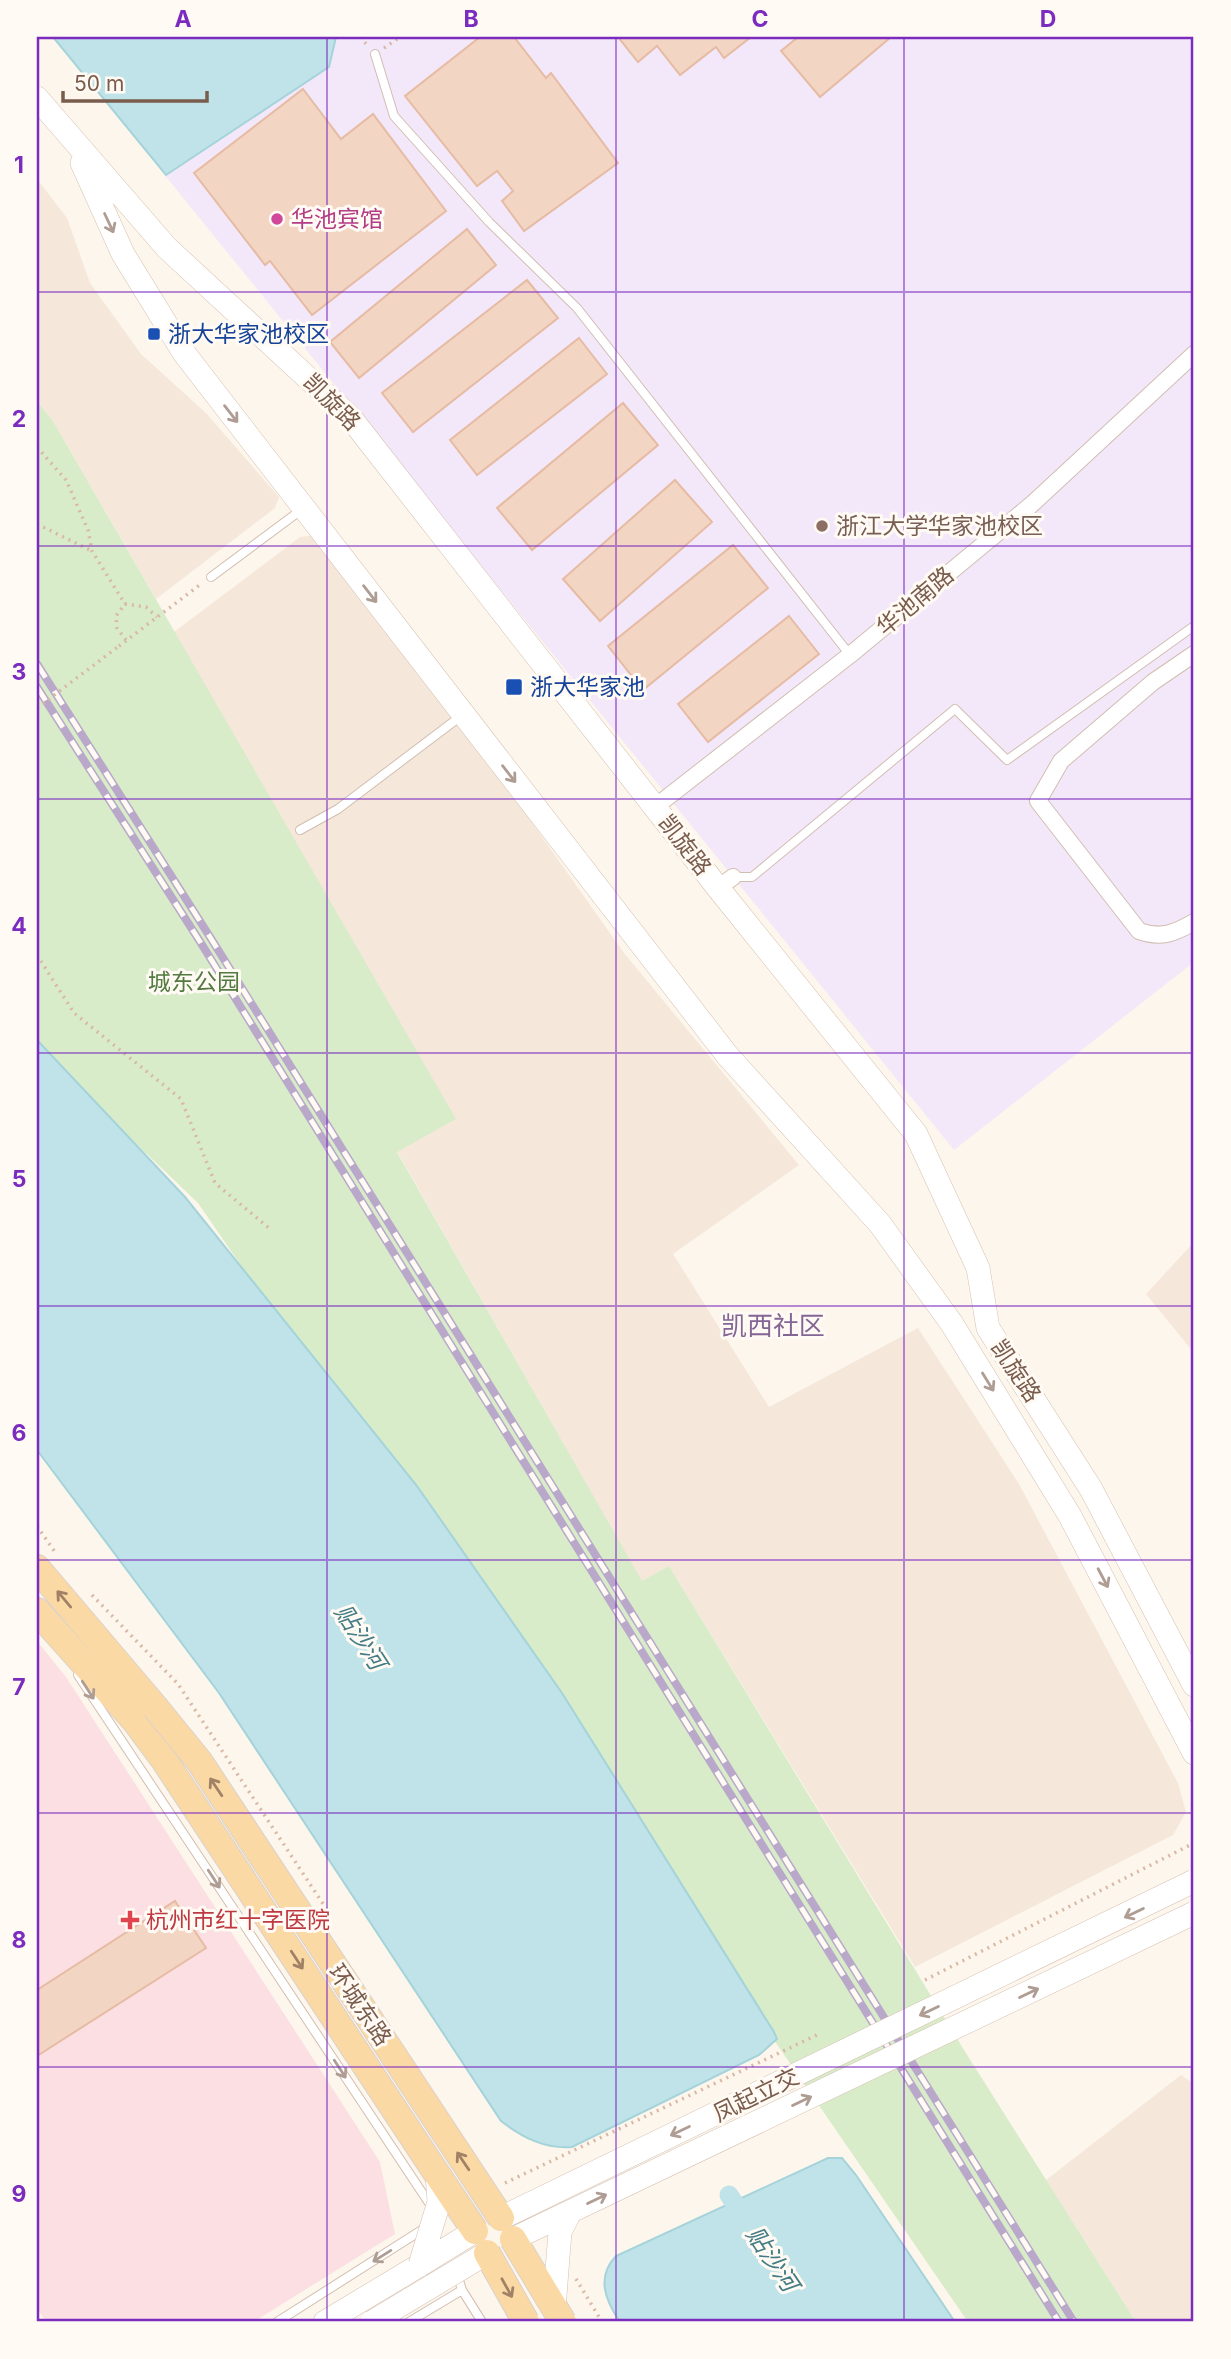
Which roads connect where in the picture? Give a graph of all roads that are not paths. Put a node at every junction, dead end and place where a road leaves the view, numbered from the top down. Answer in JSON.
{"nodes":[{"id":1,"x":375,"y":54,"type":"dead end"},
{"id":2,"x":37,"y":98,"type":"edge"},
{"id":3,"x":70,"y":138,"type":"junction"},
{"id":4,"x":1194,"y":354,"type":"edge"},
{"id":5,"x":303,"y":508,"type":"junction"},
{"id":6,"x":211,"y":577,"type":"road end"},
{"id":7,"x":1194,"y":626,"type":"edge"},
{"id":8,"x":1194,"y":654,"type":"edge"},
{"id":9,"x":850,"y":655,"type":"junction"},
{"id":10,"x":463,"y":714,"type":"junction"},
{"id":11,"x":655,"y":807,"type":"junction"},
{"id":12,"x":300,"y":830,"type":"dead end"},
{"id":13,"x":726,"y":883,"type":"junction"},
{"id":14,"x":1194,"y":922,"type":"edge"},
{"id":15,"x":37,"y":1568,"type":"edge"},
{"id":16,"x":37,"y":1611,"type":"edge"},
{"id":17,"x":1194,"y":1685,"type":"edge"},
{"id":18,"x":145,"y":1714,"type":"junction"},
{"id":19,"x":1194,"y":1753,"type":"edge"},
{"id":20,"x":1191,"y":1882,"type":"edge"},
{"id":21,"x":1193,"y":1915,"type":"edge"},
{"id":22,"x":438,"y":2174,"type":"junction"},
{"id":23,"x":570,"y":2212,"type":"junction"},
{"id":24,"x":439,"y":2219,"type":"junction"},
{"id":25,"x":507,"y":2228,"type":"junction"},
{"id":26,"x":443,"y":2231,"type":"dead end"},
{"id":27,"x":481,"y":2242,"type":"junction"},
{"id":28,"x":447,"y":2243,"type":"dead end"},
{"id":29,"x":450,"y":2255,"type":"dead end"},
{"id":30,"x":420,"y":2265,"type":"junction"},
{"id":31,"x":454,"y":2266,"type":"dead end"},
{"id":32,"x":462,"y":2290,"type":"junction"},
{"id":33,"x":559,"y":2315,"type":"edge"},
{"id":34,"x":277,"y":2322,"type":"edge"},
{"id":35,"x":325,"y":2322,"type":"edge"},
{"id":36,"x":372,"y":2322,"type":"edge"},
{"id":37,"x":409,"y":2322,"type":"edge"},
{"id":38,"x":482,"y":2322,"type":"edge"},
{"id":39,"x":526,"y":2322,"type":"edge"}],
"edges":[{"from":1,"to":9,"type":"lane"},
{"from":2,"to":3,"type":"main road","name":"凯旋路"},
{"from":3,"to":5,"type":"main road","one_way":true},
{"from":3,"to":11,"type":"main road","name":"凯旋路"},
{"from":4,"to":9,"type":"street","name":"华池南路"},
{"from":5,"to":6,"type":"lane"},
{"from":5,"to":10,"type":"main road","one_way":true},
{"from":7,"to":13,"type":"lane"},
{"from":8,"to":14,"type":"street"},
{"from":9,"to":11,"type":"street","name":"华池南路"},
{"from":10,"to":12,"type":"lane"},
{"from":10,"to":19,"type":"main road","one_way":true},
{"from":11,"to":13,"type":"main road","name":"凯旋路"},
{"from":13,"to":17,"type":"main road","name":"凯旋路"},
{"from":18,"to":15,"type":"main road","name":"环城东路","one_way":true},
{"from":16,"to":18,"type":"main road","name":"环城东路"},
{"from":16,"to":24,"type":"lane","name":"环城东路","one_way":true},
{"from":18,"to":22,"type":"main road","name":"环城东路","one_way":true},
{"from":25,"to":18,"type":"main road","name":"环城东路","one_way":true,"bridge":true},
{"from":20,"to":25,"type":"main road","name":"凤起立交","one_way":true,"bridge":true},
{"from":23,"to":21,"type":"main road","name":"凤起立交","one_way":true,"bridge":true},
{"from":22,"to":27,"type":"main road","name":"环城东路","bridge":true},
{"from":22,"to":30,"type":"main road","bridge":true},
{"from":23,"to":25,"type":"main road","name":"凤起立交","bridge":true},
{"from":23,"to":33,"type":"main road","bridge":true},
{"from":24,"to":26,"type":"lane","name":"环城东路"},
{"from":24,"to":34,"type":"lane","one_way":true},
{"from":25,"to":27,"type":"main road","name":"凤起立交"},
{"from":25,"to":33,"type":"main road","name":"环城东路","bridge":true},
{"from":27,"to":30,"type":"main road","name":"凤起立交","bridge":true},
{"from":27,"to":36,"type":"main road","name":"凤起立交","bridge":true},
{"from":27,"to":39,"type":"main road","name":"环城东路","one_way":true,"bridge":true},
{"from":28,"to":29,"type":"lane"},
{"from":30,"to":35,"type":"main road","name":"凤起立交"},
{"from":31,"to":32,"type":"lane"},
{"from":32,"to":37,"type":"lane"},
{"from":32,"to":38,"type":"lane"}]}
